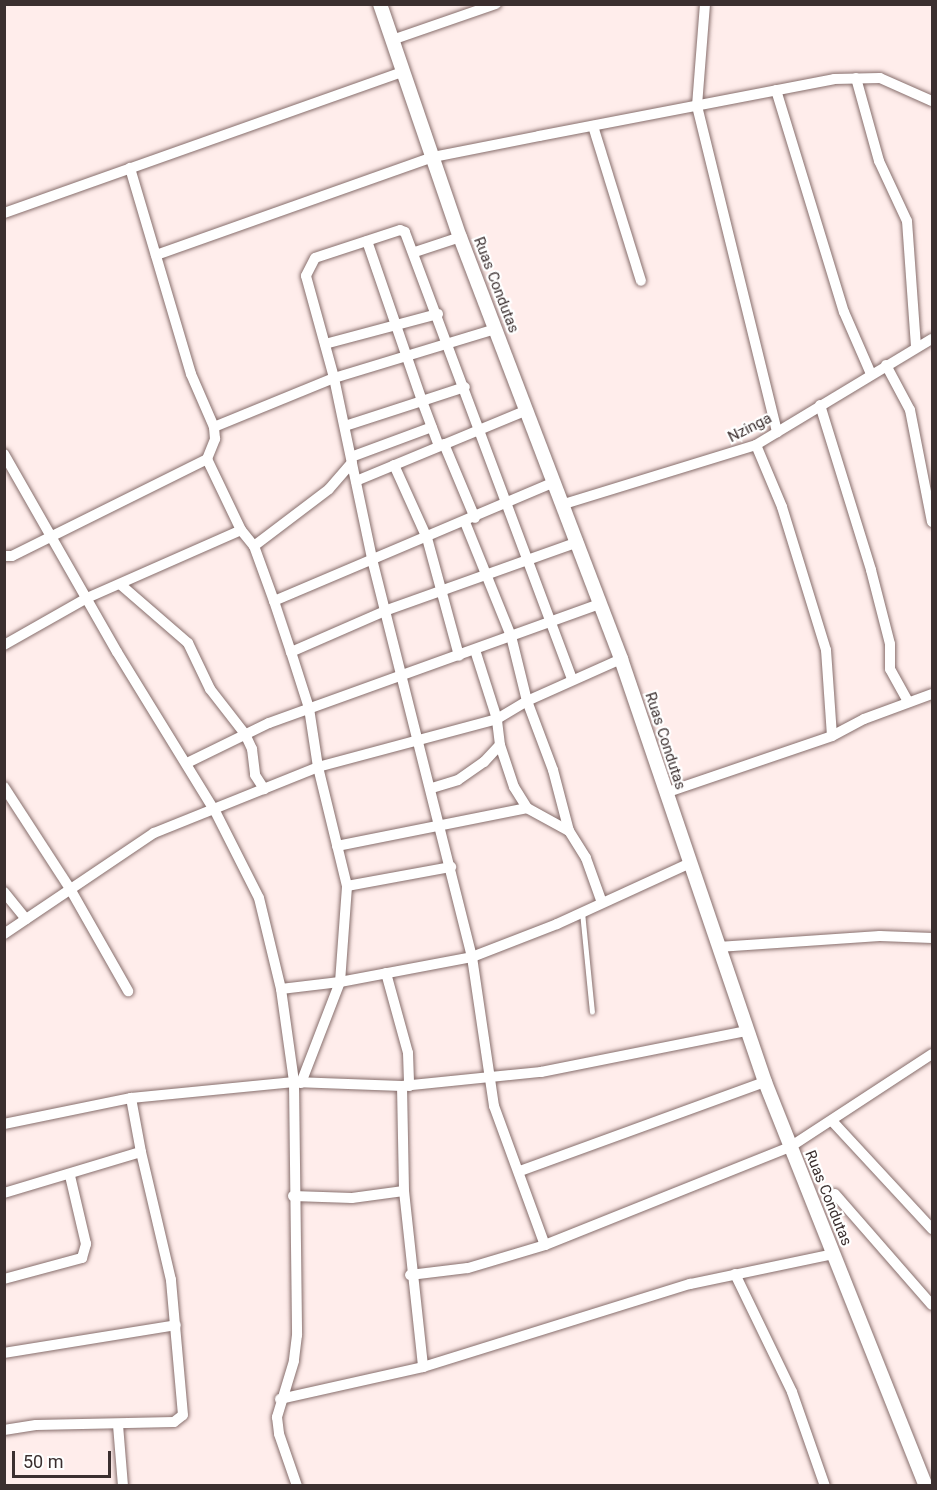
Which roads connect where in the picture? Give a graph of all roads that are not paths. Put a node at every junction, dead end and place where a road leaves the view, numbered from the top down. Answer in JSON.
{"nodes":[{"id":1,"x":380,"y":4,"type":"edge"},
{"id":2,"x":496,"y":4,"type":"edge"},
{"id":3,"x":705,"y":4,"type":"edge"},
{"id":4,"x":392,"y":40,"type":"junction"},
{"id":5,"x":403,"y":72,"type":"junction"},
{"id":6,"x":856,"y":78,"type":"junction"},
{"id":7,"x":776,"y":90,"type":"junction"},
{"id":8,"x":933,"y":101,"type":"edge"},
{"id":9,"x":697,"y":106,"type":"junction"},
{"id":10,"x":593,"y":126,"type":"junction"},
{"id":11,"x":433,"y":157,"type":"junction"},
{"id":12,"x":130,"y":168,"type":"junction"},
{"id":13,"x":4,"y":213,"type":"edge"},
{"id":14,"x":460,"y":237,"type":"junction"},
{"id":15,"x":367,"y":241,"type":"junction"},
{"id":16,"x":415,"y":252,"type":"junction"},
{"id":17,"x":156,"y":255,"type":"junction"},
{"id":18,"x":641,"y":281,"type":"dead end"},
{"id":19,"x":438,"y":314,"type":"junction"},
{"id":20,"x":399,"y":327,"type":"junction"},
{"id":21,"x":495,"y":329,"type":"junction"},
{"id":22,"x":933,"y":339,"type":"edge"},
{"id":23,"x":450,"y":343,"type":"junction"},
{"id":24,"x":325,"y":344,"type":"junction"},
{"id":25,"x":916,"y":347,"type":"junction"},
{"id":26,"x":407,"y":357,"type":"junction"},
{"id":27,"x":886,"y":365,"type":"junction"},
{"id":28,"x":871,"y":374,"type":"junction"},
{"id":29,"x":334,"y":378,"type":"junction"},
{"id":30,"x":465,"y":387,"type":"junction"},
{"id":31,"x":422,"y":401,"type":"junction"},
{"id":32,"x":820,"y":405,"type":"junction"},
{"id":33,"x":527,"y":410,"type":"junction"},
{"id":34,"x":345,"y":426,"type":"junction"},
{"id":35,"x":214,"y":427,"type":"junction"},
{"id":36,"x":432,"y":427,"type":"junction"},
{"id":37,"x":479,"y":429,"type":"junction"},
{"id":38,"x":777,"y":432,"type":"junction"},
{"id":39,"x":442,"y":445,"type":"junction"},
{"id":40,"x":756,"y":445,"type":"junction"},
{"id":41,"x":4,"y":454,"type":"edge"},
{"id":42,"x":207,"y":459,"type":"junction"},
{"id":43,"x":351,"y":460,"type":"junction"},
{"id":44,"x":394,"y":465,"type":"junction"},
{"id":45,"x":356,"y":481,"type":"junction"},
{"id":46,"x":555,"y":482,"type":"junction"},
{"id":47,"x":505,"y":504,"type":"junction"},
{"id":48,"x":564,"y":504,"type":"junction"},
{"id":49,"x":470,"y":520,"type":"junction"},
{"id":50,"x":933,"y":522,"type":"edge"},
{"id":51,"x":241,"y":530,"type":"junction"},
{"id":52,"x":52,"y":535,"type":"junction"},
{"id":53,"x":427,"y":538,"type":"junction"},
{"id":54,"x":578,"y":542,"type":"junction"},
{"id":55,"x":254,"y":546,"type":"junction"},
{"id":56,"x":4,"y":556,"type":"edge"},
{"id":57,"x":372,"y":559,"type":"junction"},
{"id":58,"x":527,"y":562,"type":"junction"},
{"id":59,"x":488,"y":574,"type":"junction"},
{"id":60,"x":121,"y":585,"type":"junction"},
{"id":61,"x":442,"y":589,"type":"junction"},
{"id":62,"x":87,"y":598,"type":"junction"},
{"id":63,"x":273,"y":601,"type":"junction"},
{"id":64,"x":600,"y":604,"type":"junction"},
{"id":65,"x":387,"y":610,"type":"junction"},
{"id":66,"x":549,"y":623,"type":"junction"},
{"id":67,"x":511,"y":636,"type":"junction"},
{"id":68,"x":4,"y":645,"type":"edge"},
{"id":69,"x":475,"y":650,"type":"junction"},
{"id":70,"x":291,"y":652,"type":"junction"},
{"id":71,"x":459,"y":656,"type":"junction"},
{"id":72,"x":621,"y":659,"type":"junction"},
{"id":73,"x":403,"y":677,"type":"junction"},
{"id":74,"x":572,"y":679,"type":"junction"},
{"id":75,"x":933,"y":693,"type":"edge"},
{"id":76,"x":528,"y":701,"type":"junction"},
{"id":77,"x":908,"y":702,"type":"junction"},
{"id":78,"x":309,"y":708,"type":"junction"},
{"id":79,"x":497,"y":719,"type":"junction"},
{"id":80,"x":244,"y":734,"type":"junction"},
{"id":81,"x":832,"y":736,"type":"junction"},
{"id":82,"x":420,"y":742,"type":"junction"},
{"id":83,"x":500,"y":745,"type":"junction"},
{"id":84,"x":187,"y":763,"type":"junction"},
{"id":85,"x":318,"y":767,"type":"junction"},
{"id":86,"x":4,"y":787,"type":"edge"},
{"id":87,"x":432,"y":788,"type":"junction"},
{"id":88,"x":264,"y":789,"type":"junction"},
{"id":89,"x":665,"y":793,"type":"junction"},
{"id":90,"x":527,"y":808,"type":"junction"},
{"id":91,"x":215,"y":811,"type":"junction"},
{"id":92,"x":441,"y":826,"type":"junction"},
{"id":93,"x":569,"y":831,"type":"junction"},
{"id":94,"x":337,"y":846,"type":"junction"},
{"id":95,"x":690,"y":863,"type":"junction"},
{"id":96,"x":451,"y":867,"type":"junction"},
{"id":97,"x":347,"y":886,"type":"junction"},
{"id":98,"x":69,"y":887,"type":"junction"},
{"id":99,"x":4,"y":892,"type":"edge"},
{"id":100,"x":601,"y":900,"type":"junction"},
{"id":101,"x":582,"y":910,"type":"junction"},
{"id":102,"x":26,"y":919,"type":"junction"},
{"id":103,"x":4,"y":934,"type":"edge"},
{"id":104,"x":933,"y":938,"type":"edge"},
{"id":105,"x":718,"y":947,"type":"junction"},
{"id":106,"x":471,"y":957,"type":"junction"},
{"id":107,"x":386,"y":973,"type":"junction"},
{"id":108,"x":339,"y":982,"type":"junction"},
{"id":109,"x":281,"y":989,"type":"junction"},
{"id":110,"x":128,"y":991,"type":"dead end"},
{"id":111,"x":592,"y":1012,"type":"dead end"},
{"id":112,"x":747,"y":1031,"type":"junction"},
{"id":113,"x":933,"y":1054,"type":"edge"},
{"id":114,"x":491,"y":1077,"type":"junction"},
{"id":115,"x":298,"y":1082,"type":"junction"},
{"id":116,"x":765,"y":1082,"type":"junction"},
{"id":117,"x":405,"y":1086,"type":"junction"},
{"id":118,"x":131,"y":1098,"type":"junction"},
{"id":119,"x":832,"y":1122,"type":"junction"},
{"id":120,"x":4,"y":1124,"type":"edge"},
{"id":121,"x":790,"y":1147,"type":"junction"},
{"id":122,"x":141,"y":1152,"type":"junction"},
{"id":123,"x":520,"y":1171,"type":"junction"},
{"id":124,"x":70,"y":1176,"type":"junction"},
{"id":125,"x":404,"y":1191,"type":"junction"},
{"id":126,"x":4,"y":1193,"type":"edge"},
{"id":127,"x":835,"y":1194,"type":"dead end"},
{"id":128,"x":293,"y":1196,"type":"junction"},
{"id":129,"x":933,"y":1229,"type":"edge"},
{"id":130,"x":545,"y":1245,"type":"junction"},
{"id":131,"x":833,"y":1254,"type":"junction"},
{"id":132,"x":735,"y":1274,"type":"junction"},
{"id":133,"x":410,"y":1275,"type":"junction"},
{"id":134,"x":4,"y":1279,"type":"edge"},
{"id":135,"x":933,"y":1305,"type":"edge"},
{"id":136,"x":176,"y":1325,"type":"junction"},
{"id":137,"x":4,"y":1353,"type":"edge"},
{"id":138,"x":423,"y":1367,"type":"junction"},
{"id":139,"x":280,"y":1399,"type":"junction"},
{"id":140,"x":118,"y":1425,"type":"junction"},
{"id":141,"x":4,"y":1430,"type":"edge"},
{"id":142,"x":933,"y":1483,"type":"edge"},
{"id":143,"x":123,"y":1485,"type":"edge"},
{"id":144,"x":297,"y":1485,"type":"edge"},
{"id":145,"x":825,"y":1485,"type":"edge"},
{"id":146,"x":928,"y":1485,"type":"edge"}],
"edges":[{"from":1,"to":4,"type":"street","name":"Ruas Condutas"},
{"from":2,"to":4,"type":"street"},
{"from":3,"to":9,"type":"street"},
{"from":4,"to":5,"type":"street","name":"Ruas Condutas"},
{"from":5,"to":11,"type":"street","name":"Ruas Condutas"},
{"from":5,"to":12,"type":"street"},
{"from":6,"to":7,"type":"street"},
{"from":6,"to":8,"type":"street"},
{"from":6,"to":25,"type":"street"},
{"from":7,"to":9,"type":"street"},
{"from":7,"to":28,"type":"street"},
{"from":9,"to":10,"type":"street"},
{"from":9,"to":38,"type":"street"},
{"from":10,"to":11,"type":"street"},
{"from":10,"to":18,"type":"street"},
{"from":11,"to":14,"type":"street","name":"Ruas Condutas"},
{"from":11,"to":17,"type":"street"},
{"from":12,"to":13,"type":"street"},
{"from":12,"to":17,"type":"street"},
{"from":14,"to":16,"type":"street"},
{"from":14,"to":21,"type":"street","name":"Ruas Condutas"},
{"from":15,"to":16,"type":"street"},
{"from":15,"to":20,"type":"street"},
{"from":15,"to":24,"type":"street"},
{"from":16,"to":19,"type":"street"},
{"from":17,"to":35,"type":"street"},
{"from":19,"to":20,"type":"street"},
{"from":19,"to":23,"type":"street"},
{"from":20,"to":24,"type":"street"},
{"from":20,"to":26,"type":"street"},
{"from":21,"to":23,"type":"street"},
{"from":21,"to":33,"type":"street","name":"Ruas Condutas"},
{"from":22,"to":25,"type":"street","name":"Nzinga"},
{"from":23,"to":26,"type":"street"},
{"from":23,"to":30,"type":"street"},
{"from":24,"to":29,"type":"street"},
{"from":25,"to":27,"type":"street","name":"Nzinga"},
{"from":26,"to":29,"type":"street"},
{"from":26,"to":31,"type":"street"},
{"from":27,"to":28,"type":"street","name":"Nzinga"},
{"from":27,"to":50,"type":"street"},
{"from":28,"to":32,"type":"street","name":"Nzinga"},
{"from":29,"to":34,"type":"street"},
{"from":29,"to":35,"type":"street"},
{"from":30,"to":31,"type":"street"},
{"from":30,"to":37,"type":"street"},
{"from":31,"to":34,"type":"street"},
{"from":31,"to":36,"type":"street"},
{"from":32,"to":38,"type":"street","name":"Nzinga"},
{"from":32,"to":77,"type":"street"},
{"from":33,"to":37,"type":"street"},
{"from":33,"to":46,"type":"street","name":"Ruas Condutas"},
{"from":34,"to":43,"type":"street"},
{"from":35,"to":42,"type":"street"},
{"from":36,"to":39,"type":"street"},
{"from":36,"to":43,"type":"street"},
{"from":37,"to":39,"type":"street"},
{"from":37,"to":47,"type":"street"},
{"from":38,"to":40,"type":"street","name":"Nzinga"},
{"from":39,"to":44,"type":"street"},
{"from":39,"to":49,"type":"street"},
{"from":40,"to":48,"type":"street","name":"Nzinga"},
{"from":40,"to":81,"type":"street"},
{"from":41,"to":52,"type":"street"},
{"from":42,"to":51,"type":"street"},
{"from":42,"to":52,"type":"street"},
{"from":43,"to":45,"type":"street"},
{"from":43,"to":55,"type":"street"},
{"from":44,"to":45,"type":"street"},
{"from":44,"to":53,"type":"street"},
{"from":45,"to":57,"type":"street"},
{"from":46,"to":47,"type":"street"},
{"from":46,"to":48,"type":"street","name":"Ruas Condutas"},
{"from":47,"to":49,"type":"street"},
{"from":47,"to":58,"type":"street"},
{"from":48,"to":54,"type":"street","name":"Ruas Condutas"},
{"from":49,"to":53,"type":"street"},
{"from":49,"to":59,"type":"street"},
{"from":51,"to":55,"type":"street"},
{"from":51,"to":60,"type":"street"},
{"from":52,"to":56,"type":"street"},
{"from":52,"to":62,"type":"street"},
{"from":53,"to":57,"type":"street"},
{"from":53,"to":61,"type":"street"},
{"from":54,"to":58,"type":"street"},
{"from":54,"to":64,"type":"street","name":"Ruas Condutas"},
{"from":55,"to":63,"type":"street"},
{"from":57,"to":63,"type":"street"},
{"from":57,"to":65,"type":"street"},
{"from":58,"to":59,"type":"street"},
{"from":58,"to":66,"type":"street"},
{"from":59,"to":61,"type":"street"},
{"from":59,"to":67,"type":"street"},
{"from":60,"to":62,"type":"street"},
{"from":60,"to":80,"type":"street"},
{"from":61,"to":65,"type":"street"},
{"from":61,"to":71,"type":"street"},
{"from":62,"to":68,"type":"street"},
{"from":62,"to":84,"type":"street"},
{"from":63,"to":70,"type":"street"},
{"from":64,"to":66,"type":"street"},
{"from":64,"to":72,"type":"street","name":"Ruas Condutas"},
{"from":65,"to":70,"type":"street"},
{"from":65,"to":73,"type":"street"},
{"from":66,"to":67,"type":"street"},
{"from":66,"to":74,"type":"street"},
{"from":67,"to":69,"type":"street"},
{"from":67,"to":76,"type":"street"},
{"from":69,"to":71,"type":"street"},
{"from":69,"to":79,"type":"street"},
{"from":70,"to":78,"type":"street"},
{"from":71,"to":73,"type":"street"},
{"from":72,"to":74,"type":"street"},
{"from":72,"to":89,"type":"street","name":"Ruas Condutas"},
{"from":73,"to":78,"type":"street"},
{"from":73,"to":82,"type":"street"},
{"from":74,"to":76,"type":"street"},
{"from":75,"to":77,"type":"street"},
{"from":76,"to":79,"type":"street"},
{"from":76,"to":93,"type":"street"},
{"from":77,"to":81,"type":"street"},
{"from":78,"to":80,"type":"street"},
{"from":78,"to":85,"type":"street"},
{"from":79,"to":82,"type":"street"},
{"from":79,"to":83,"type":"street"},
{"from":80,"to":84,"type":"street"},
{"from":80,"to":88,"type":"street"},
{"from":81,"to":89,"type":"street"},
{"from":82,"to":85,"type":"street"},
{"from":82,"to":87,"type":"street"},
{"from":83,"to":87,"type":"street"},
{"from":83,"to":90,"type":"street"},
{"from":84,"to":91,"type":"street"},
{"from":85,"to":88,"type":"street"},
{"from":85,"to":94,"type":"street"},
{"from":86,"to":98,"type":"street"},
{"from":87,"to":92,"type":"street"},
{"from":88,"to":91,"type":"street"},
{"from":89,"to":95,"type":"street","name":"Ruas Condutas"},
{"from":90,"to":92,"type":"street"},
{"from":90,"to":93,"type":"street"},
{"from":91,"to":98,"type":"street"},
{"from":91,"to":109,"type":"street"},
{"from":92,"to":94,"type":"street"},
{"from":92,"to":96,"type":"street"},
{"from":93,"to":100,"type":"street"},
{"from":94,"to":97,"type":"street"},
{"from":95,"to":100,"type":"street"},
{"from":95,"to":105,"type":"street","name":"Ruas Condutas"},
{"from":96,"to":97,"type":"street"},
{"from":96,"to":106,"type":"street"},
{"from":97,"to":108,"type":"street"},
{"from":98,"to":102,"type":"street"},
{"from":98,"to":110,"type":"street"},
{"from":99,"to":102,"type":"street"},
{"from":100,"to":101,"type":"street"},
{"from":101,"to":106,"type":"street"},
{"from":101,"to":111,"type":"lane"},
{"from":102,"to":103,"type":"street"},
{"from":104,"to":105,"type":"street"},
{"from":105,"to":112,"type":"street","name":"Ruas Condutas"},
{"from":106,"to":107,"type":"street"},
{"from":106,"to":114,"type":"street"},
{"from":107,"to":108,"type":"street"},
{"from":107,"to":117,"type":"street"},
{"from":108,"to":109,"type":"street"},
{"from":108,"to":115,"type":"street"},
{"from":109,"to":115,"type":"street"},
{"from":112,"to":114,"type":"street"},
{"from":112,"to":116,"type":"street","name":"Ruas Condutas"},
{"from":113,"to":119,"type":"street"},
{"from":114,"to":117,"type":"street"},
{"from":114,"to":123,"type":"street"},
{"from":115,"to":117,"type":"street"},
{"from":115,"to":118,"type":"street"},
{"from":115,"to":128,"type":"street"},
{"from":116,"to":121,"type":"street","name":"Ruas Condutas"},
{"from":116,"to":123,"type":"street"},
{"from":117,"to":125,"type":"street"},
{"from":118,"to":120,"type":"street"},
{"from":118,"to":122,"type":"street"},
{"from":119,"to":121,"type":"street"},
{"from":119,"to":129,"type":"street"},
{"from":121,"to":130,"type":"street"},
{"from":121,"to":131,"type":"street","name":"Ruas Condutas"},
{"from":122,"to":124,"type":"street"},
{"from":122,"to":136,"type":"street"},
{"from":123,"to":130,"type":"street"},
{"from":124,"to":126,"type":"street"},
{"from":124,"to":134,"type":"street"},
{"from":125,"to":128,"type":"street"},
{"from":125,"to":133,"type":"street"},
{"from":127,"to":135,"type":"street"},
{"from":128,"to":139,"type":"street"},
{"from":130,"to":133,"type":"street"},
{"from":131,"to":132,"type":"street"},
{"from":131,"to":146,"type":"street","name":"Ruas Condutas"},
{"from":132,"to":138,"type":"street"},
{"from":132,"to":145,"type":"street"},
{"from":133,"to":138,"type":"street"},
{"from":136,"to":137,"type":"street"},
{"from":136,"to":140,"type":"street"},
{"from":138,"to":139,"type":"street"},
{"from":139,"to":144,"type":"street"},
{"from":140,"to":141,"type":"street"},
{"from":140,"to":143,"type":"street"},
{"from":142,"to":146,"type":"lane"}]}
